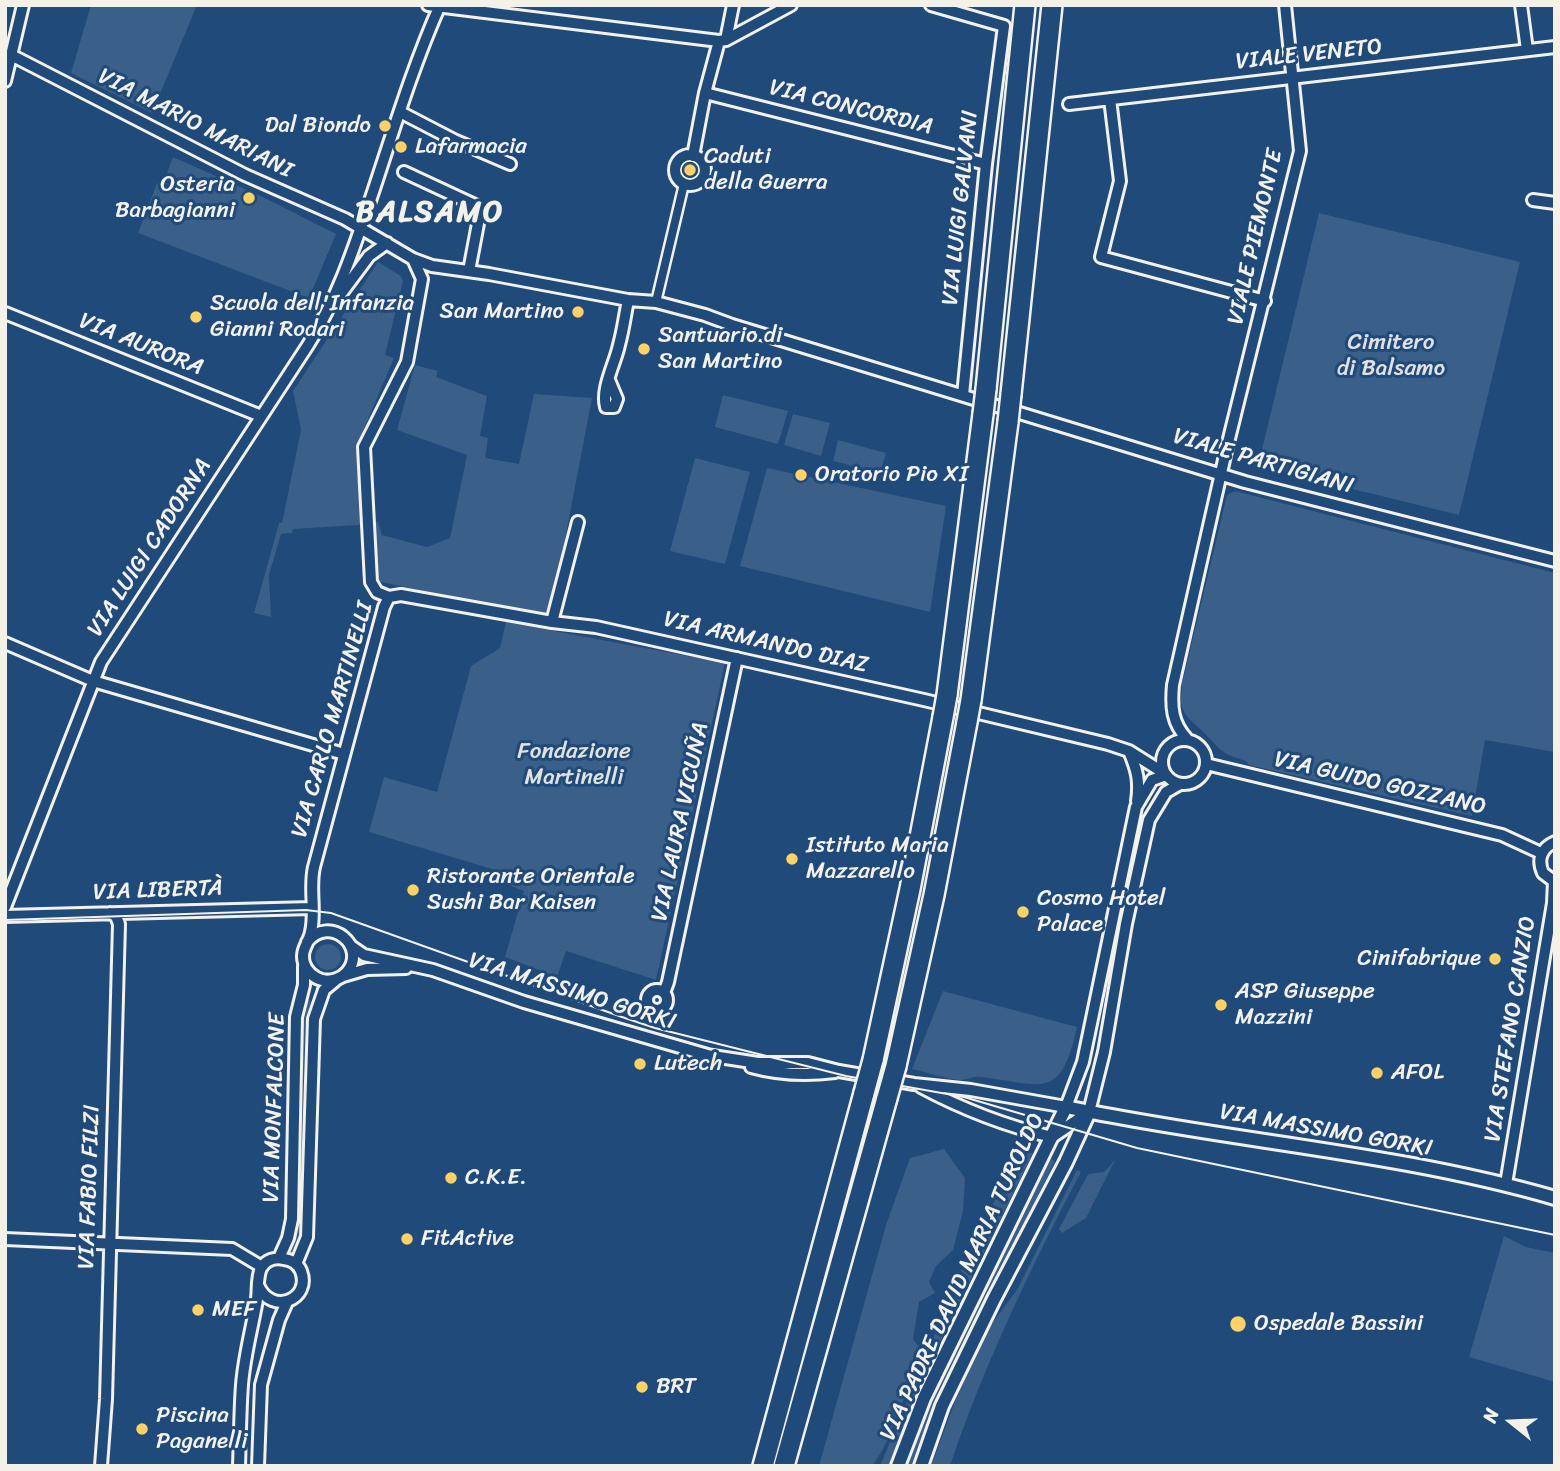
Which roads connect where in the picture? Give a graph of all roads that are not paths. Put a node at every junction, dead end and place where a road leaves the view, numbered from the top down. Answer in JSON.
{"nodes":[{"id":1,"x":23,"y":5,"type":"edge"},
{"id":2,"x":733,"y":5,"type":"edge"},
{"id":3,"x":791,"y":5,"type":"edge"},
{"id":4,"x":931,"y":5,"type":"edge"},
{"id":5,"x":1025,"y":5,"type":"edge"},
{"id":6,"x":1052,"y":5,"type":"edge"},
{"id":7,"x":1284,"y":5,"type":"edge"},
{"id":8,"x":1521,"y":5,"type":"edge"},
{"id":9,"x":436,"y":6,"type":"edge"},
{"id":10,"x":723,"y":40,"type":"junction"},
{"id":11,"x":1555,"y":47,"type":"edge"},
{"id":12,"x":1527,"y":50,"type":"junction"},
{"id":13,"x":11,"y":55,"type":"junction"},
{"id":14,"x":1292,"y":78,"type":"junction"},
{"id":15,"x":5,"y":81,"type":"edge"},
{"id":16,"x":705,"y":93,"type":"junction"},
{"id":17,"x":1110,"y":99,"type":"junction"},
{"id":18,"x":1069,"y":104,"type":"dead end"},
{"id":19,"x":400,"y":112,"type":"junction"},
{"id":20,"x":693,"y":156,"type":"junction"},
{"id":21,"x":510,"y":164,"type":"dead end"},
{"id":22,"x":986,"y":164,"type":"junction"},
{"id":23,"x":404,"y":172,"type":"dead end"},
{"id":24,"x":684,"y":184,"type":"junction"},
{"id":25,"x":1533,"y":200,"type":"dead end"},
{"id":26,"x":1555,"y":203,"type":"edge"},
{"id":27,"x":361,"y":228,"type":"junction"},
{"id":28,"x":387,"y":243,"type":"junction"},
{"id":29,"x":413,"y":259,"type":"junction"},
{"id":30,"x":432,"y":266,"type":"junction"},
{"id":31,"x":470,"y":271,"type":"junction"},
{"id":32,"x":422,"y":279,"type":"junction"},
{"id":33,"x":628,"y":300,"type":"junction"},
{"id":34,"x":1265,"y":301,"type":"junction"},
{"id":35,"x":656,"y":302,"type":"junction"},
{"id":36,"x":332,"y":305,"type":"junction"},
{"id":37,"x":5,"y":313,"type":"edge"},
{"id":38,"x":609,"y":380,"type":"dead end"},
{"id":39,"x":963,"y":395,"type":"junction"},
{"id":40,"x":261,"y":416,"type":"junction"},
{"id":41,"x":1221,"y":474,"type":"junction"},
{"id":42,"x":578,"y":522,"type":"dead end"},
{"id":43,"x":1555,"y":561,"type":"edge"},
{"id":44,"x":390,"y":597,"type":"junction"},
{"id":45,"x":552,"y":622,"type":"junction"},
{"id":46,"x":5,"y":643,"type":"edge"},
{"id":47,"x":737,"y":658,"type":"junction"},
{"id":48,"x":93,"y":681,"type":"junction"},
{"id":49,"x":1187,"y":739,"type":"junction"},
{"id":50,"x":1129,"y":751,"type":"junction"},
{"id":51,"x":344,"y":754,"type":"junction"},
{"id":52,"x":1206,"y":764,"type":"junction"},
{"id":53,"x":1165,"y":774,"type":"junction"},
{"id":54,"x":1180,"y":784,"type":"junction"},
{"id":55,"x":1136,"y":807,"type":"junction"},
{"id":56,"x":1555,"y":842,"type":"edge"},
{"id":57,"x":1541,"y":853,"type":"junction"},
{"id":58,"x":1554,"y":881,"type":"edge"},
{"id":59,"x":5,"y":907,"type":"edge"},
{"id":60,"x":312,"y":908,"type":"junction"},
{"id":61,"x":110,"y":913,"type":"junction"},
{"id":62,"x":5,"y":916,"type":"edge"},
{"id":63,"x":307,"y":942,"type":"junction"},
{"id":64,"x":351,"y":946,"type":"junction"},
{"id":65,"x":303,"y":959,"type":"junction"},
{"id":66,"x":426,"y":968,"type":"junction"},
{"id":67,"x":340,"y":978,"type":"junction"},
{"id":68,"x":664,"y":993,"type":"dead end"},
{"id":69,"x":914,"y":1084,"type":"junction"},
{"id":70,"x":1066,"y":1107,"type":"junction"},
{"id":71,"x":1089,"y":1111,"type":"junction"},
{"id":72,"x":1052,"y":1137,"type":"junction"},
{"id":73,"x":1506,"y":1184,"type":"junction"},
{"id":74,"x":1555,"y":1198,"type":"edge"},
{"id":75,"x":5,"y":1238,"type":"edge"},
{"id":76,"x":109,"y":1243,"type":"junction"},
{"id":77,"x":279,"y":1258,"type":"junction"},
{"id":78,"x":296,"y":1264,"type":"junction"},
{"id":79,"x":262,"y":1267,"type":"junction"},
{"id":80,"x":258,"y":1284,"type":"junction"},
{"id":81,"x":287,"y":1302,"type":"junction"},
{"id":82,"x":101,"y":1466,"type":"edge"},
{"id":83,"x":239,"y":1466,"type":"edge"},
{"id":84,"x":258,"y":1466,"type":"edge"},
{"id":85,"x":763,"y":1466,"type":"edge"},
{"id":86,"x":784,"y":1466,"type":"edge"},
{"id":87,"x":898,"y":1466,"type":"edge"},
{"id":88,"x":920,"y":1466,"type":"edge"}],
"edges":[{"from":1,"to":13,"type":"street"},
{"from":2,"to":10,"type":"street"},
{"from":3,"to":10,"type":"street"},
{"from":4,"to":22,"type":"street","name":"VIA LUIGI GALVANI"},
{"from":5,"to":85,"type":"highway","bridge":true},
{"from":6,"to":86,"type":"highway","bridge":true},
{"from":7,"to":14,"type":"street","name":"VIALE PIEMONTE"},
{"from":8,"to":12,"type":"street"},
{"from":9,"to":10,"type":"street"},
{"from":9,"to":19,"type":"street","name":"VIA LUIGI CADORNA"},
{"from":10,"to":16,"type":"street"},
{"from":11,"to":12,"type":"street","name":"VIALE VENETO"},
{"from":12,"to":14,"type":"street","name":"VIALE VENETO"},
{"from":13,"to":15,"type":"street"},
{"from":13,"to":27,"type":"street","name":"VIA MARIO MARIANI"},
{"from":14,"to":17,"type":"street","name":"VIALE VENETO"},
{"from":14,"to":34,"type":"street","name":"VIALE PIEMONTE"},
{"from":16,"to":20,"type":"street"},
{"from":16,"to":22,"type":"street","name":"VIA CONCORDIA"},
{"from":17,"to":18,"type":"street","name":"VIALE VENETO"},
{"from":17,"to":34,"type":"street"},
{"from":19,"to":21,"type":"street"},
{"from":19,"to":27,"type":"street","name":"VIA LUIGI CADORNA"},
{"from":20,"to":24,"type":"street"},
{"from":20,"to":24,"type":"street"},
{"from":22,"to":39,"type":"street","name":"VIA LUIGI GALVANI"},
{"from":23,"to":31,"type":"street"},
{"from":24,"to":35,"type":"street"},
{"from":25,"to":26,"type":"street"},
{"from":27,"to":28,"type":"street","name":"VIA MARIO MARIANI"},
{"from":27,"to":36,"type":"street","name":"VIA LUIGI CADORNA"},
{"from":28,"to":29,"type":"street","name":"VIA MARIO MARIANI"},
{"from":28,"to":36,"type":"street"},
{"from":29,"to":30,"type":"street","name":"VIA MARIO MARIANI"},
{"from":29,"to":32,"type":"street"},
{"from":30,"to":31,"type":"street","name":"VIA MARIO MARIANI"},
{"from":30,"to":32,"type":"street","name":"VIA CARLO MARTINELLI"},
{"from":31,"to":33,"type":"street","name":"VIA MARIO MARIANI"},
{"from":32,"to":44,"type":"street","name":"VIA CARLO MARTINELLI"},
{"from":33,"to":35,"type":"street","name":"VIA MARIO MARIANI"},
{"from":33,"to":38,"type":"street"},
{"from":34,"to":41,"type":"street","name":"VIALE PIEMONTE"},
{"from":35,"to":39,"type":"street","name":"VIALE PARTIGIANI"},
{"from":36,"to":40,"type":"street","name":"VIA LUIGI CADORNA"},
{"from":37,"to":40,"type":"street","name":"VIA AURORA"},
{"from":39,"to":41,"type":"street","name":"VIALE PARTIGIANI"},
{"from":40,"to":48,"type":"street","name":"VIA LUIGI CADORNA"},
{"from":41,"to":43,"type":"street","name":"VIALE PARTIGIANI"},
{"from":41,"to":49,"type":"street","name":"VIALE PIEMONTE"},
{"from":42,"to":45,"type":"street"},
{"from":44,"to":45,"type":"street","name":"VIA ARMANDO DIAZ"},
{"from":44,"to":51,"type":"street","name":"VIA CARLO MARTINELLI"},
{"from":45,"to":47,"type":"street","name":"VIA ARMANDO DIAZ"},
{"from":46,"to":48,"type":"street"},
{"from":47,"to":50,"type":"street","name":"VIA ARMANDO DIAZ"},
{"from":47,"to":68,"type":"street","name":"VIA LAURA VICUÑA"},
{"from":48,"to":51,"type":"street"},
{"from":48,"to":59,"type":"street","name":"VIA LUIGI CADORNA"},
{"from":49,"to":52,"type":"street"},
{"from":49,"to":53,"type":"street"},
{"from":50,"to":53,"type":"street","name":"VIA ARMANDO DIAZ"},
{"from":50,"to":55,"type":"street"},
{"from":51,"to":60,"type":"street","name":"VIA CARLO MARTINELLI"},
{"from":52,"to":54,"type":"street"},
{"from":52,"to":57,"type":"street","name":"VIA GUIDO GOZZANO"},
{"from":53,"to":54,"type":"street"},
{"from":53,"to":55,"type":"street"},
{"from":54,"to":71,"type":"street"},
{"from":55,"to":70,"type":"street"},
{"from":56,"to":57,"type":"street"},
{"from":57,"to":58,"type":"street"},
{"from":58,"to":73,"type":"street","name":"VIA STEFANO CANZIO"},
{"from":60,"to":61,"type":"street","name":"VIA LIBERTÀ"},
{"from":60,"to":63,"type":"street","name":"VIA CARLO MARTINELLI"},
{"from":61,"to":62,"type":"street","name":"VIA LIBERTÀ"},
{"from":61,"to":76,"type":"street","name":"VIA FABIO FILZI"},
{"from":63,"to":64,"type":"street"},
{"from":63,"to":65,"type":"street"},
{"from":64,"to":66,"type":"street","name":"VIA MASSIMO GORKI"},
{"from":64,"to":67,"type":"street"},
{"from":65,"to":67,"type":"street"},
{"from":65,"to":77,"type":"street","name":"VIA MONFALCONE"},
{"from":66,"to":67,"type":"street","name":"VIA MASSIMO GORKI"},
{"from":66,"to":69,"type":"street","name":"VIA MASSIMO GORKI"},
{"from":67,"to":78,"type":"street","name":"VIA MONFALCONE"},
{"from":69,"to":70,"type":"street","name":"VIA MASSIMO GORKI"},
{"from":69,"to":72,"type":"street","name":"VIA MASSIMO GORKI"},
{"from":70,"to":71,"type":"street","name":"VIA MASSIMO GORKI"},
{"from":70,"to":72,"type":"street","name":"VIA PADRE DAVID MARIA TUROLDO"},
{"from":71,"to":72,"type":"street"},
{"from":71,"to":73,"type":"street","name":"VIA MASSIMO GORKI"},
{"from":71,"to":88,"type":"street","name":"VIA PADRE DAVID MARIA TUROLDO"},
{"from":72,"to":87,"type":"street","name":"VIA PADRE DAVID MARIA TUROLDO"},
{"from":73,"to":74,"type":"street","name":"VIA MASSIMO GORKI"},
{"from":75,"to":76,"type":"street"},
{"from":76,"to":79,"type":"street"},
{"from":76,"to":82,"type":"street","name":"VIA FABIO FILZI"},
{"from":77,"to":78,"type":"street"},
{"from":77,"to":79,"type":"street"},
{"from":78,"to":81,"type":"street"},
{"from":79,"to":80,"type":"street"},
{"from":80,"to":81,"type":"street"},
{"from":80,"to":83,"type":"street"},
{"from":81,"to":84,"type":"street"}]}
